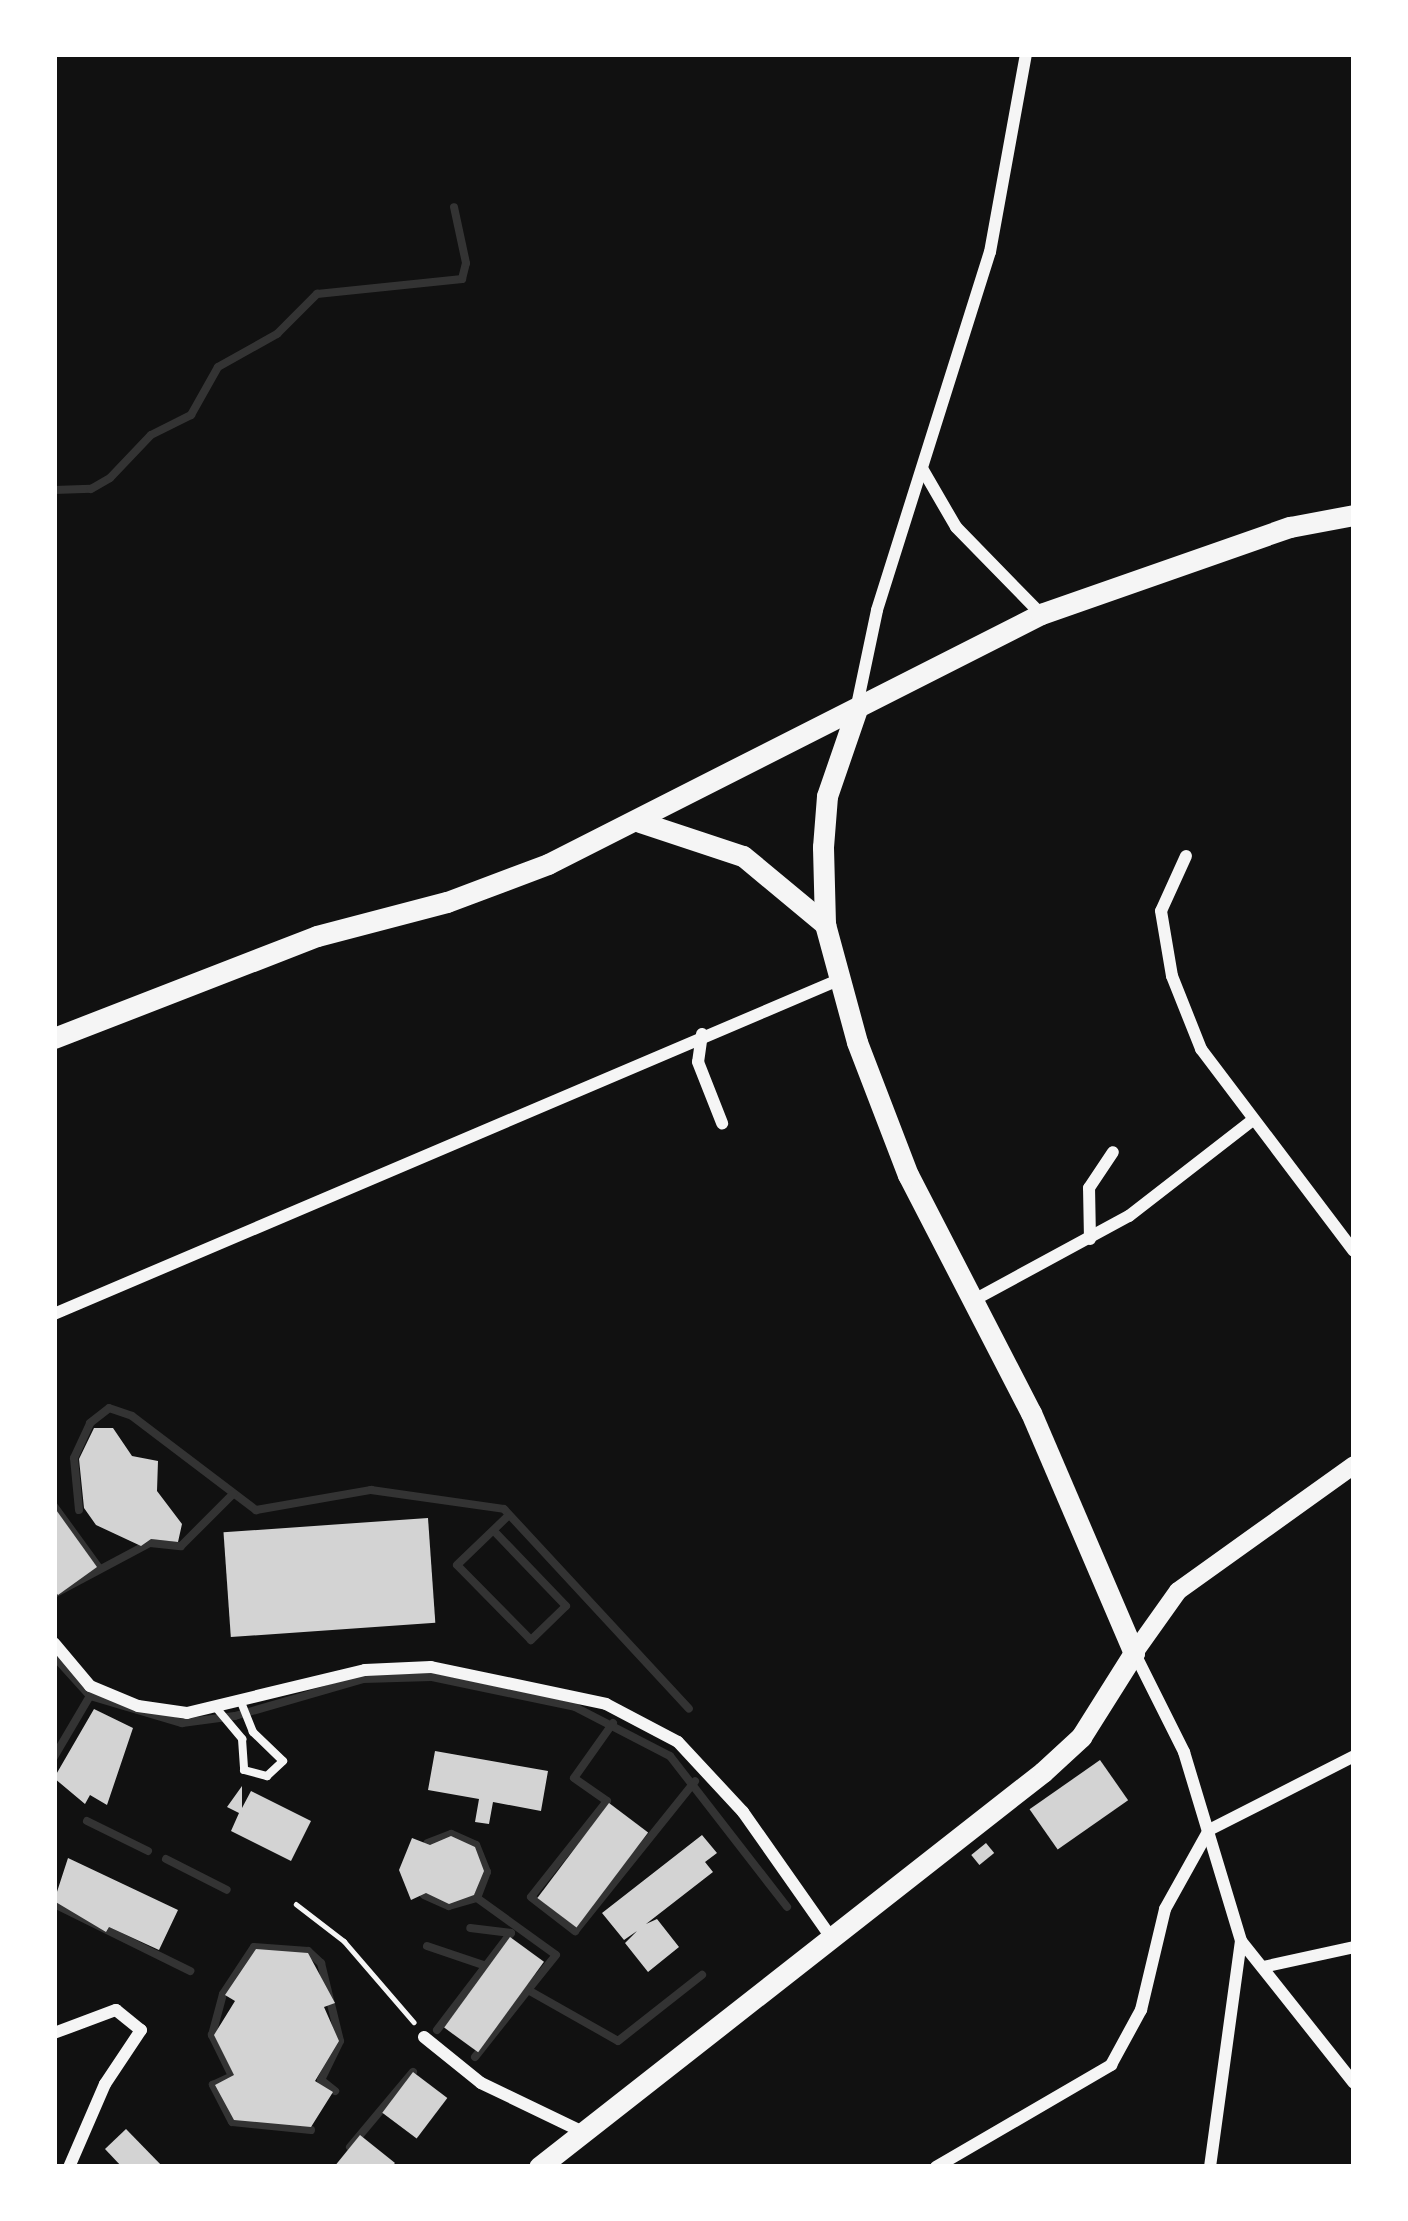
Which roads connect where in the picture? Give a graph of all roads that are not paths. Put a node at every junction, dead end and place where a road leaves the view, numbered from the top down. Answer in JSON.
{"nodes":[{"id":1,"x":1026,"y":54,"type":"edge"},
{"id":2,"x":923,"y":470,"type":"junction"},
{"id":3,"x":1354,"y":515,"type":"edge"},
{"id":4,"x":1040,"y":614,"type":"junction"},
{"id":5,"x":856,"y":712,"type":"junction"},
{"id":6,"x":640,"y":822,"type":"junction"},
{"id":7,"x":1186,"y":856,"type":"dead end"},
{"id":8,"x":825,"y":924,"type":"junction"},
{"id":9,"x":841,"y":979,"type":"junction"},
{"id":10,"x":702,"y":1034,"type":"junction"},
{"id":11,"x":54,"y":1038,"type":"edge"},
{"id":12,"x":1250,"y":1122,"type":"junction"},
{"id":13,"x":722,"y":1123,"type":"dead end"},
{"id":14,"x":1113,"y":1152,"type":"dead end"},
{"id":15,"x":1090,"y":1239,"type":"junction"},
{"id":16,"x":1354,"y":1251,"type":"edge"},
{"id":17,"x":974,"y":1300,"type":"junction"},
{"id":18,"x":54,"y":1314,"type":"edge"},
{"id":19,"x":1354,"y":1466,"type":"edge"},
{"id":20,"x":54,"y":1643,"type":"edge"},
{"id":21,"x":1134,"y":1653,"type":"junction"},
{"id":22,"x":242,"y":1705,"type":"junction"},
{"id":23,"x":218,"y":1710,"type":"junction"},
{"id":24,"x":1354,"y":1756,"type":"edge"},
{"id":25,"x":1209,"y":1831,"type":"junction"},
{"id":26,"x":831,"y":1937,"type":"junction"},
{"id":27,"x":1241,"y":1941,"type":"junction"},
{"id":28,"x":1354,"y":1947,"type":"edge"},
{"id":29,"x":1263,"y":1967,"type":"junction"},
{"id":30,"x":54,"y":2033,"type":"edge"},
{"id":31,"x":424,"y":2036,"type":"road end"},
{"id":32,"x":1354,"y":2083,"type":"edge"},
{"id":33,"x":583,"y":2132,"type":"junction"},
{"id":34,"x":69,"y":2167,"type":"edge"},
{"id":35,"x":539,"y":2167,"type":"edge"},
{"id":36,"x":936,"y":2167,"type":"edge"},
{"id":37,"x":1210,"y":2167,"type":"edge"}],
"edges":[{"from":1,"to":2,"type":"street"},
{"from":2,"to":4,"type":"street"},
{"from":2,"to":5,"type":"street"},
{"from":3,"to":4,"type":"main road"},
{"from":4,"to":5,"type":"main road"},
{"from":5,"to":6,"type":"main road"},
{"from":5,"to":8,"type":"main road"},
{"from":6,"to":8,"type":"main road"},
{"from":6,"to":11,"type":"main road"},
{"from":7,"to":12,"type":"street"},
{"from":8,"to":9,"type":"main road"},
{"from":9,"to":10,"type":"street"},
{"from":9,"to":17,"type":"main road"},
{"from":10,"to":13,"type":"street"},
{"from":10,"to":18,"type":"street"},
{"from":12,"to":15,"type":"street"},
{"from":12,"to":16,"type":"street"},
{"from":14,"to":15,"type":"street"},
{"from":15,"to":17,"type":"street"},
{"from":17,"to":21,"type":"main road"},
{"from":19,"to":21,"type":"street"},
{"from":20,"to":23,"type":"street"},
{"from":21,"to":25,"type":"street"},
{"from":21,"to":26,"type":"main road"},
{"from":22,"to":23,"type":"street"},
{"from":22,"to":23,"type":"lane"},
{"from":22,"to":26,"type":"street"},
{"from":24,"to":25,"type":"street"},
{"from":25,"to":27,"type":"street"},
{"from":25,"to":36,"type":"street"},
{"from":26,"to":33,"type":"main road"},
{"from":27,"to":29,"type":"street"},
{"from":27,"to":37,"type":"street"},
{"from":28,"to":29,"type":"street"},
{"from":29,"to":32,"type":"street"},
{"from":30,"to":34,"type":"street"},
{"from":31,"to":33,"type":"street"},
{"from":33,"to":35,"type":"main road"}]}
